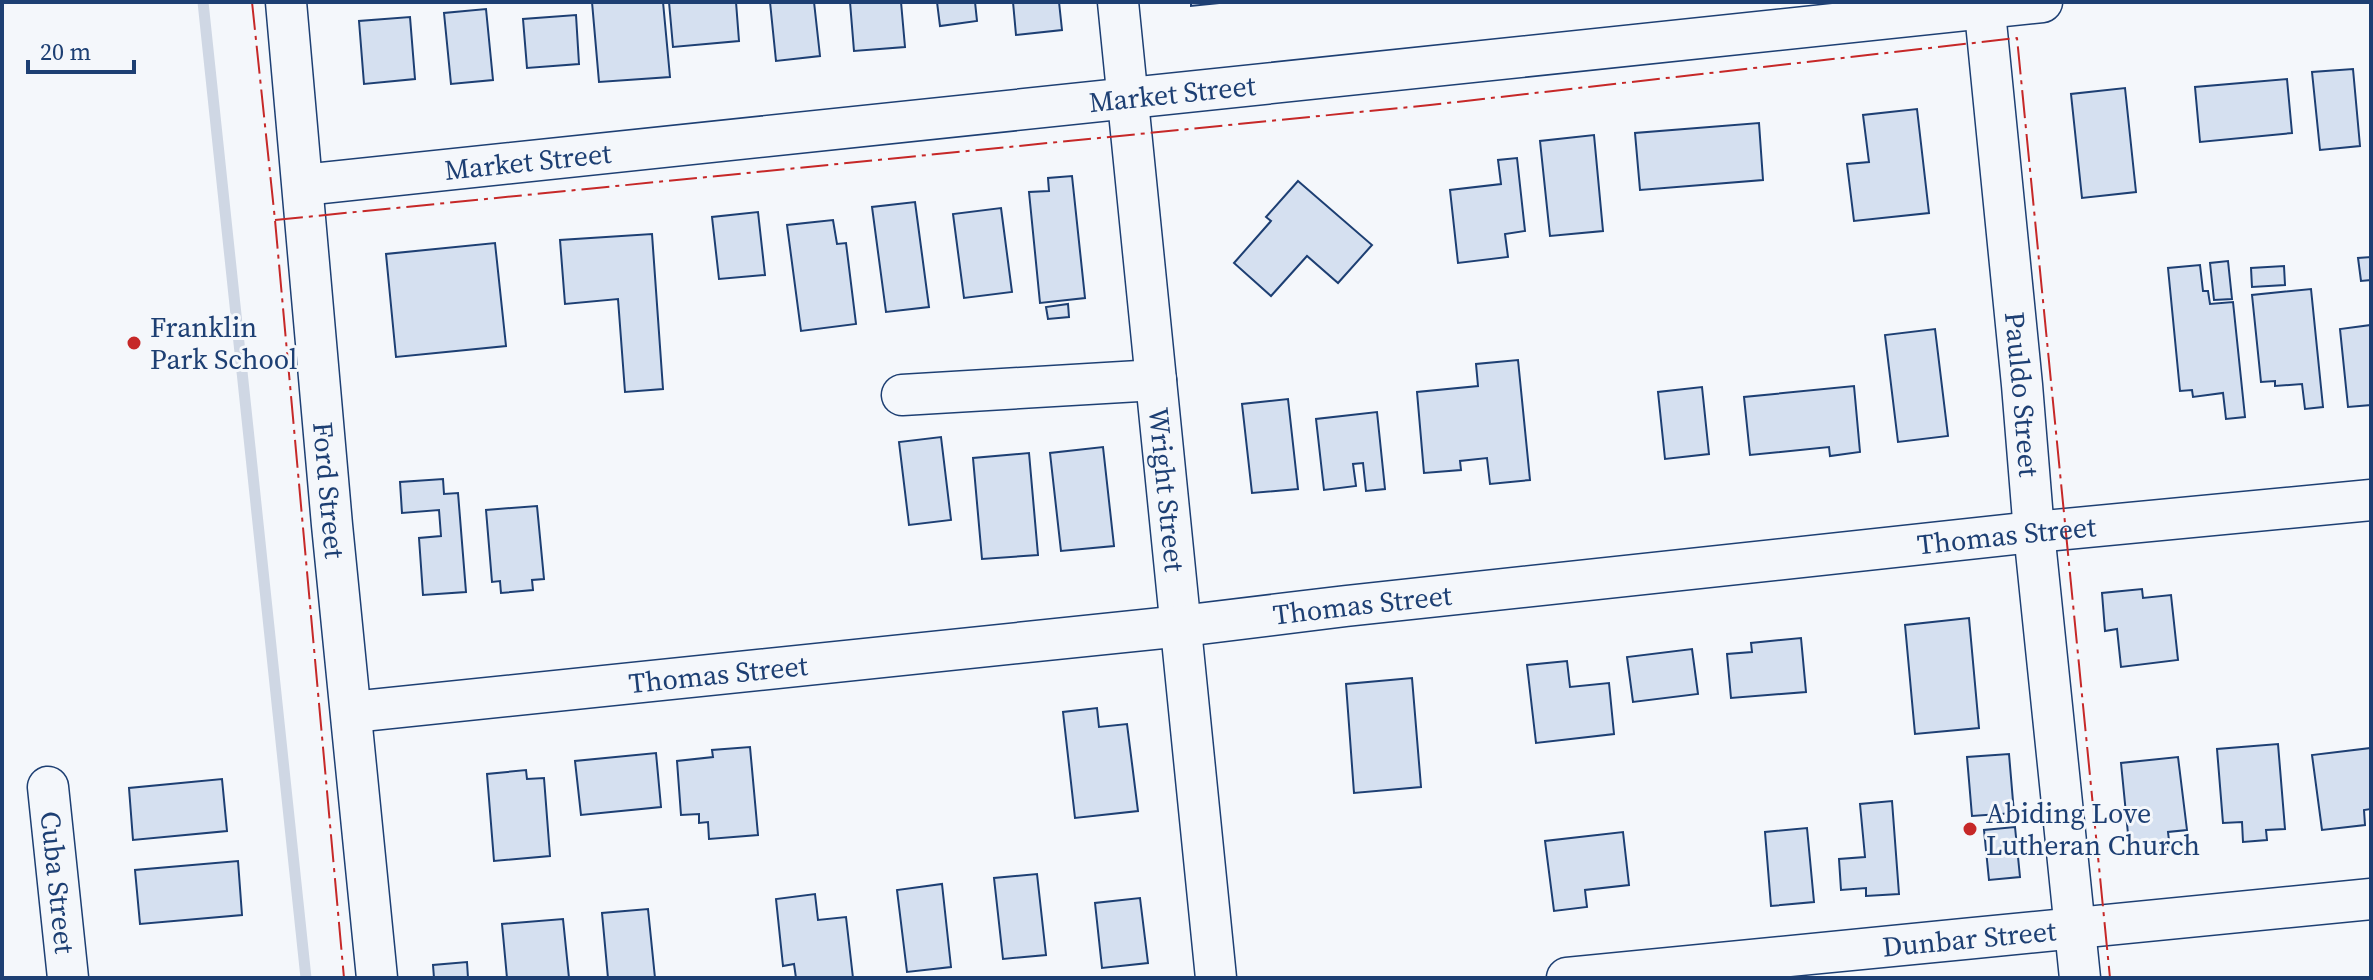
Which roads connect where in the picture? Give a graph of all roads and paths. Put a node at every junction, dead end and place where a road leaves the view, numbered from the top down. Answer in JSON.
{"nodes":[{"id":1,"x":286,"y":2,"type":"edge"},
{"id":2,"x":1118,"y":2,"type":"edge"},
{"id":3,"x":2042,"y":2,"type":"edge"},
{"id":4,"x":1984,"y":4,"type":"edge"},
{"id":5,"x":1128,"y":99,"type":"junction"},
{"id":6,"x":303,"y":185,"type":"junction"},
{"id":7,"x":1156,"y":380,"type":"junction"},
{"id":8,"x":902,"y":395,"type":"dead end"},
{"id":9,"x":2371,"y":500,"type":"edge"},
{"id":10,"x":2034,"y":532,"type":"junction"},
{"id":11,"x":1182,"y":626,"type":"junction"},
{"id":12,"x":352,"y":712,"type":"junction"},
{"id":13,"x":48,"y":787,"type":"dead end"},
{"id":14,"x":2371,"y":899,"type":"edge"},
{"id":15,"x":2076,"y":930,"type":"junction"},
{"id":16,"x":68,"y":978,"type":"edge"},
{"id":17,"x":377,"y":978,"type":"edge"},
{"id":18,"x":1216,"y":978,"type":"edge"},
{"id":19,"x":1567,"y":978,"type":"edge"},
{"id":20,"x":2080,"y":978,"type":"edge"}],
"edges":[{"from":1,"to":6,"type":"street","name":"Ford Street"},
{"from":2,"to":5,"type":"street","name":"Wright Street"},
{"from":3,"to":4,"type":"street","name":"Market Street"},
{"from":4,"to":5,"type":"street","name":"Market Street"},
{"from":4,"to":10,"type":"street","name":"Pauldo Street"},
{"from":5,"to":6,"type":"street","name":"Market Street"},
{"from":5,"to":7,"type":"street","name":"Wright Street"},
{"from":6,"to":12,"type":"street","name":"Ford Street"},
{"from":7,"to":8,"type":"street"},
{"from":7,"to":11,"type":"street","name":"Wright Street"},
{"from":9,"to":10,"type":"street","name":"Thomas Street"},
{"from":10,"to":11,"type":"street","name":"Thomas Street"},
{"from":10,"to":15,"type":"street","name":"Pauldo Street"},
{"from":11,"to":12,"type":"street","name":"Thomas Street"},
{"from":11,"to":18,"type":"street","name":"Wright Street"},
{"from":12,"to":17,"type":"street","name":"Ford Street"},
{"from":13,"to":16,"type":"street","name":"Cuba Street"},
{"from":14,"to":15,"type":"street","name":"Dunbar Street"},
{"from":15,"to":19,"type":"street","name":"Dunbar Street"},
{"from":15,"to":20,"type":"street","name":"Pauldo Street"}]}
